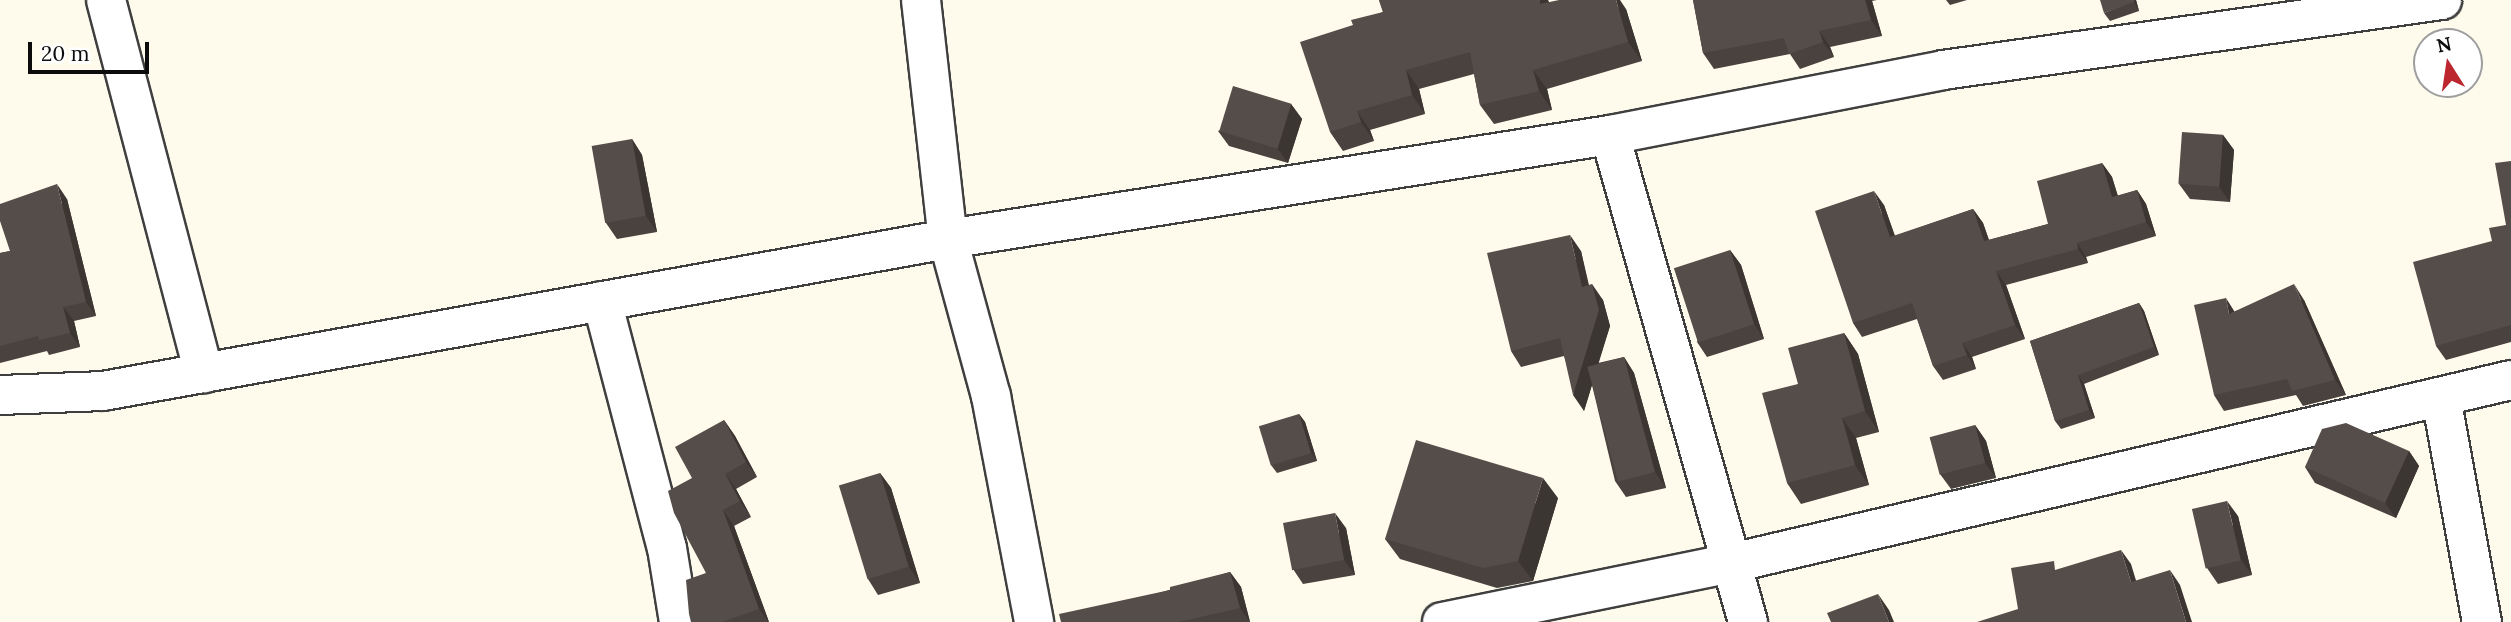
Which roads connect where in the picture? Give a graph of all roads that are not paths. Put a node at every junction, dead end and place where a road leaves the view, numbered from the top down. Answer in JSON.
{"nodes":[{"id":1,"x":106,"y":0,"type":"edge"},
{"id":2,"x":921,"y":0,"type":"edge"},
{"id":3,"x":2442,"y":0,"type":"edge"},
{"id":4,"x":1611,"y":135,"type":"junction"},
{"id":5,"x":948,"y":239,"type":"junction"},
{"id":6,"x":602,"y":301,"type":"junction"},
{"id":7,"x":204,"y":373,"type":"junction"},
{"id":8,"x":2511,"y":380,"type":"edge"},
{"id":9,"x":0,"y":395,"type":"edge"},
{"id":10,"x":2441,"y":397,"type":"junction"},
{"id":11,"x":1732,"y":563,"type":"junction"},
{"id":12,"x":679,"y":622,"type":"edge"},
{"id":13,"x":1034,"y":622,"type":"edge"},
{"id":14,"x":1442,"y":622,"type":"edge"},
{"id":15,"x":1748,"y":622,"type":"edge"},
{"id":16,"x":2482,"y":622,"type":"edge"}],
"edges":[{"from":1,"to":7,"type":"street"},
{"from":2,"to":5,"type":"street"},
{"from":3,"to":4,"type":"street"},
{"from":4,"to":5,"type":"street"},
{"from":4,"to":11,"type":"street"},
{"from":5,"to":6,"type":"street"},
{"from":5,"to":13,"type":"street"},
{"from":6,"to":7,"type":"street"},
{"from":6,"to":12,"type":"street"},
{"from":7,"to":9,"type":"street"},
{"from":8,"to":10,"type":"street"},
{"from":10,"to":11,"type":"street"},
{"from":10,"to":16,"type":"street"},
{"from":11,"to":14,"type":"street"},
{"from":11,"to":15,"type":"street"}]}
